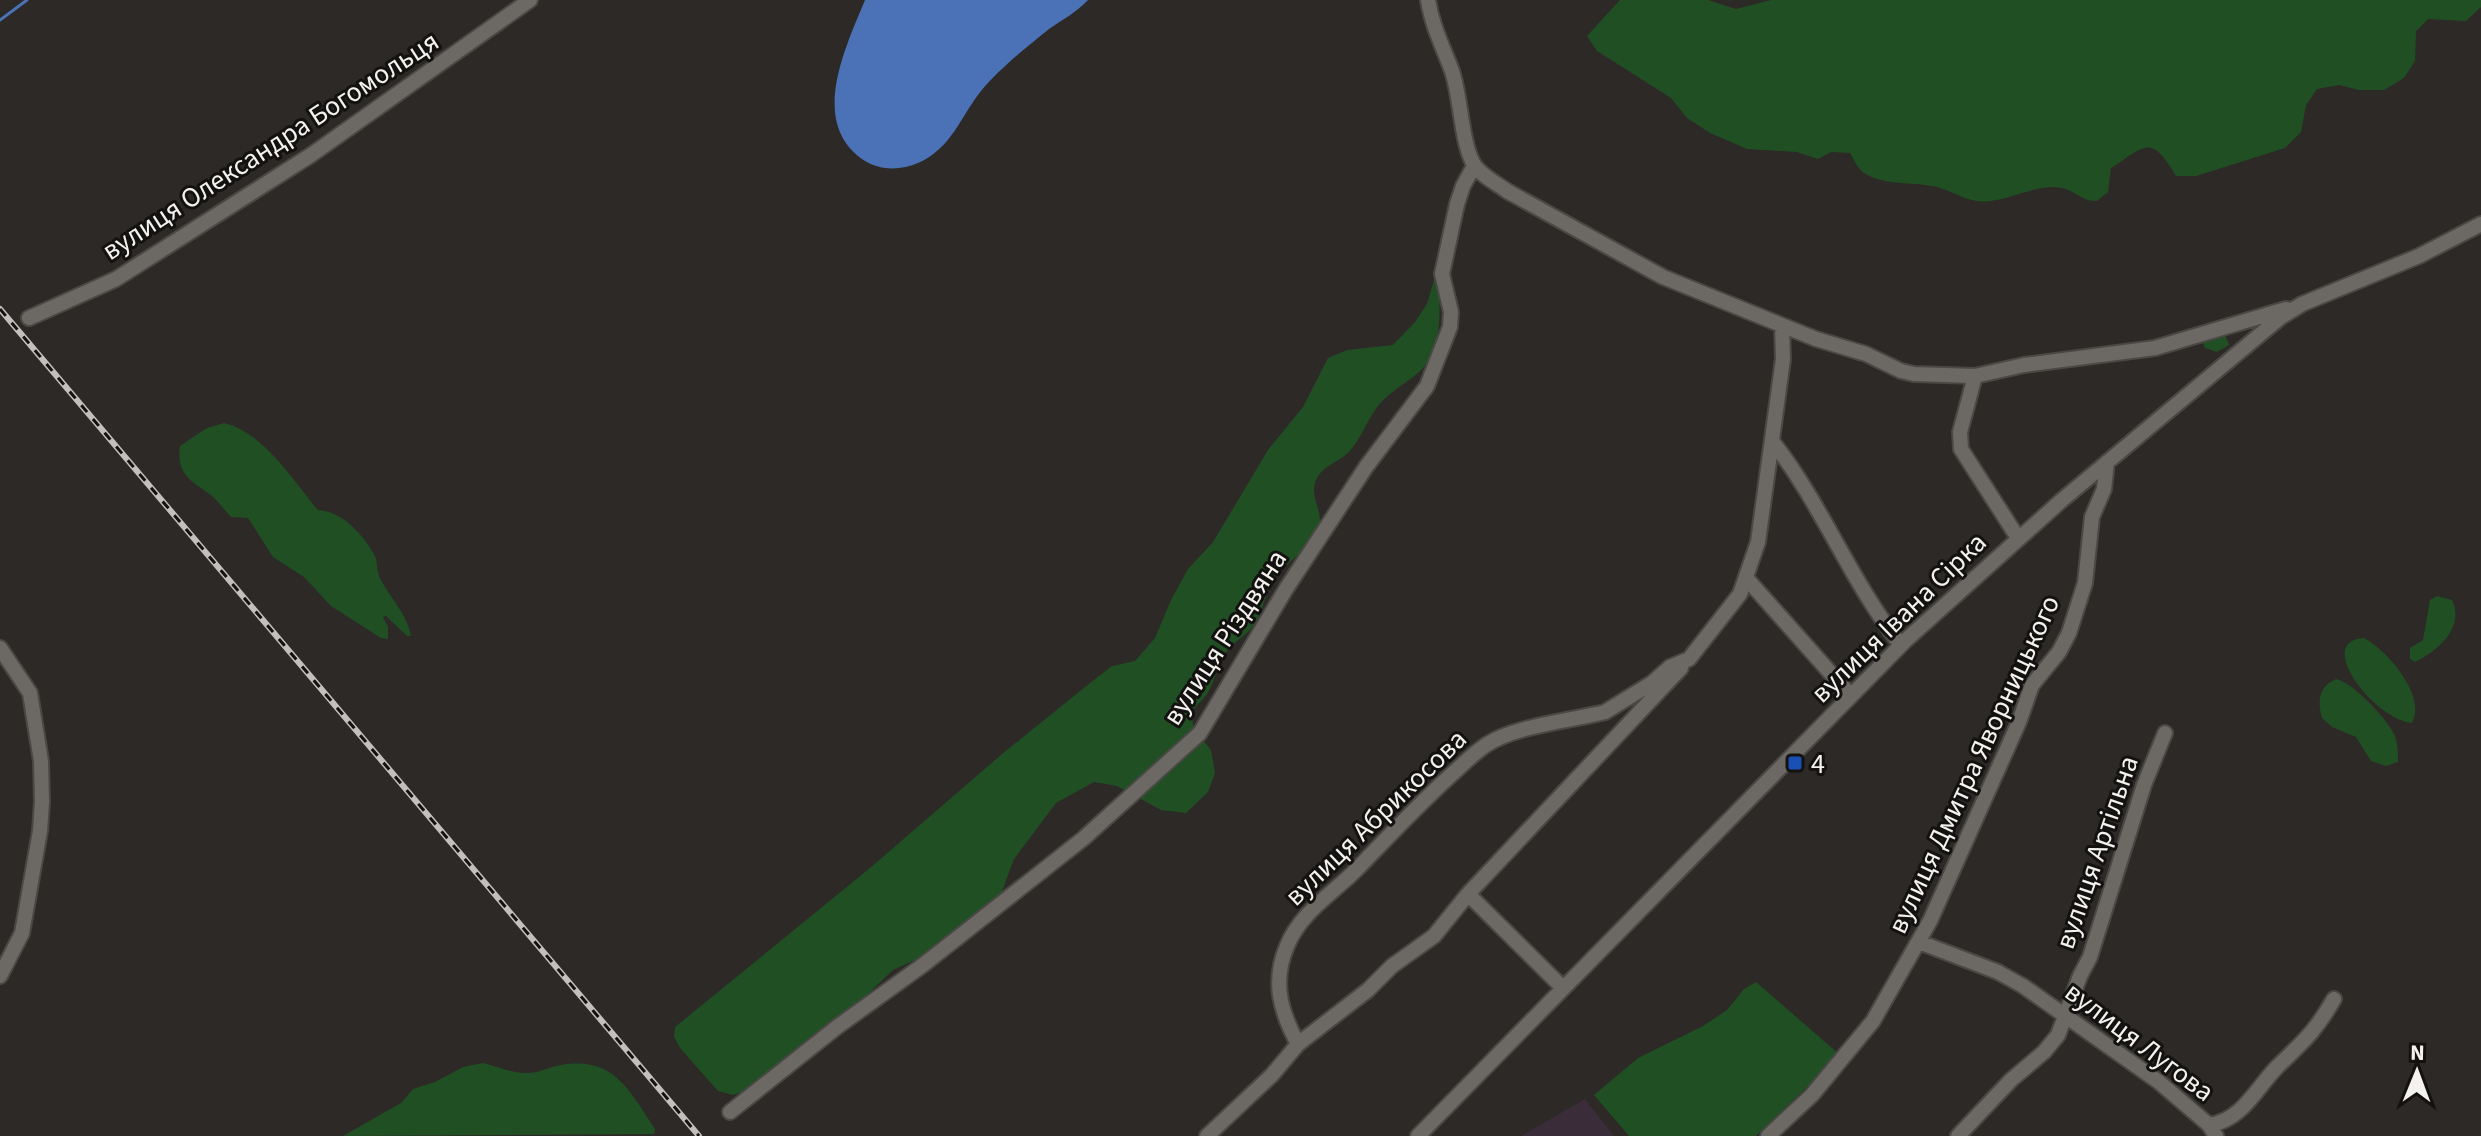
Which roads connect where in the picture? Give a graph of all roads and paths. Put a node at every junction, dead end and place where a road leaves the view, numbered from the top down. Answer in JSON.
{"nodes":[{"id":1,"x":530,"y":0,"type":"edge"},
{"id":2,"x":1428,"y":0,"type":"edge"},
{"id":3,"x":1474,"y":166,"type":"junction"},
{"id":4,"x":2481,"y":224,"type":"edge"},
{"id":5,"x":2302,"y":304,"type":"junction"},
{"id":6,"x":29,"y":318,"type":"dead end"},
{"id":7,"x":1782,"y":326,"type":"junction"},
{"id":8,"x":1975,"y":376,"type":"junction"},
{"id":9,"x":1772,"y":441,"type":"junction"},
{"id":10,"x":2107,"y":462,"type":"junction"},
{"id":11,"x":2018,"y":538,"type":"junction"},
{"id":12,"x":1747,"y":579,"type":"junction"},
{"id":13,"x":1901,"y":645,"type":"junction"},
{"id":14,"x":0,"y":648,"type":"edge"},
{"id":15,"x":1689,"y":659,"type":"junction"},
{"id":16,"x":1851,"y":696,"type":"junction"},
{"id":17,"x":2165,"y":733,"type":"dead end"},
{"id":18,"x":1468,"y":894,"type":"junction"},
{"id":19,"x":1919,"y":942,"type":"junction"},
{"id":20,"x":0,"y":976,"type":"edge"},
{"id":21,"x":1563,"y":988,"type":"junction"},
{"id":22,"x":2334,"y":999,"type":"dead end"},
{"id":23,"x":2065,"y":1018,"type":"junction"},
{"id":24,"x":1298,"y":1044,"type":"junction"},
{"id":25,"x":730,"y":1112,"type":"dead end"},
{"id":26,"x":2212,"y":1130,"type":"edge"},
{"id":27,"x":1207,"y":1136,"type":"edge"},
{"id":28,"x":1418,"y":1136,"type":"edge"},
{"id":29,"x":1768,"y":1136,"type":"edge"},
{"id":30,"x":1958,"y":1136,"type":"edge"}],
"edges":[{"from":1,"to":6,"type":"street","name":"вулиця Олександра Богомольця"},
{"from":2,"to":3,"type":"street"},
{"from":3,"to":7,"type":"street"},
{"from":3,"to":25,"type":"street","name":"вулиця Різдвяна"},
{"from":4,"to":5,"type":"street","name":"вулиця Івана Сірка"},
{"from":5,"to":8,"type":"street"},
{"from":5,"to":10,"type":"street","name":"вулиця Івана Сірка"},
{"from":7,"to":8,"type":"street"},
{"from":7,"to":9,"type":"street","name":"вулиця Абрикосова"},
{"from":8,"to":11,"type":"street"},
{"from":9,"to":12,"type":"street","name":"вулиця Абрикосова"},
{"from":9,"to":13,"type":"street"},
{"from":10,"to":11,"type":"street","name":"вулиця Івана Сірка"},
{"from":10,"to":19,"type":"street","name":"вулиця Дмитра Яворницького"},
{"from":11,"to":13,"type":"street","name":"вулиця Івана Сірка"},
{"from":12,"to":15,"type":"street","name":"вулиця Абрикосова"},
{"from":12,"to":16,"type":"street"},
{"from":13,"to":16,"type":"street","name":"вулиця Івана Сірка"},
{"from":14,"to":20,"type":"street"},
{"from":15,"to":18,"type":"street","name":"вулиця Абрикосова"},
{"from":15,"to":24,"type":"street","name":"вулиця Абрикосова"},
{"from":16,"to":21,"type":"street","name":"вулиця Івана Сірка"},
{"from":17,"to":23,"type":"street","name":"вулиця Артільна"},
{"from":18,"to":21,"type":"street"},
{"from":18,"to":24,"type":"street","name":"вулиця Абрикосова"},
{"from":19,"to":23,"type":"street","name":"вулиця Лугова"},
{"from":19,"to":29,"type":"street","name":"вулиця Дмитра Яворницького"},
{"from":21,"to":28,"type":"street","name":"вулиця Івана Сірка"},
{"from":22,"to":26,"type":"street","name":"вулиця Лугова"},
{"from":23,"to":26,"type":"street","name":"вулиця Лугова"},
{"from":23,"to":30,"type":"street","name":"вулиця Артільна"},
{"from":24,"to":27,"type":"street","name":"вулиця Абрикосова"}]}
